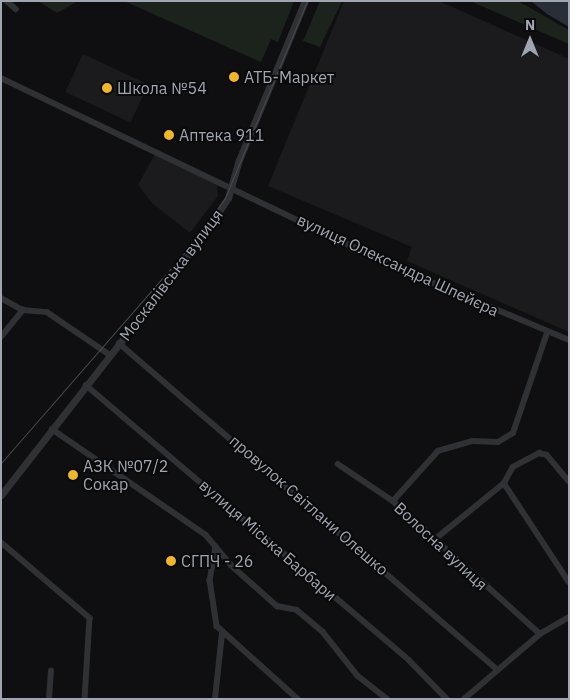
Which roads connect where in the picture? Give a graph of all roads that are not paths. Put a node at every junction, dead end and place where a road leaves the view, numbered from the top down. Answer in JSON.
{"nodes":[{"id":1,"x":7,"y":1,"type":"edge"},
{"id":2,"x":305,"y":1,"type":"edge"},
{"id":3,"x":16,"y":9,"type":"dead end"},
{"id":4,"x":1,"y":78,"type":"edge"},
{"id":5,"x":229,"y":186,"type":"junction"},
{"id":6,"x":1,"y":298,"type":"edge"},
{"id":7,"x":23,"y":310,"type":"junction"},
{"id":8,"x":547,"y":333,"type":"junction"},
{"id":9,"x":1,"y":337,"type":"edge"},
{"id":10,"x":569,"y":340,"type":"edge"},
{"id":11,"x":119,"y":343,"type":"junction"},
{"id":12,"x":110,"y":355,"type":"junction"},
{"id":13,"x":86,"y":385,"type":"junction"},
{"id":14,"x":52,"y":429,"type":"junction"},
{"id":15,"x":338,"y":464,"type":"dead end"},
{"id":16,"x":569,"y":481,"type":"edge"},
{"id":17,"x":504,"y":483,"type":"junction"},
{"id":18,"x":1,"y":495,"type":"edge"},
{"id":19,"x":392,"y":501,"type":"junction"},
{"id":20,"x":433,"y":541,"type":"junction"},
{"id":21,"x":1,"y":542,"type":"edge"},
{"id":22,"x":216,"y":547,"type":"junction"},
{"id":23,"x":569,"y":582,"type":"edge"},
{"id":24,"x":569,"y":617,"type":"edge"},
{"id":25,"x":222,"y":633,"type":"junction"},
{"id":26,"x":540,"y":634,"type":"junction"},
{"id":27,"x":496,"y":669,"type":"junction"},
{"id":28,"x":51,"y":671,"type":"dead end"},
{"id":29,"x":49,"y":699,"type":"edge"},
{"id":30,"x":85,"y":699,"type":"edge"},
{"id":31,"x":215,"y":699,"type":"edge"},
{"id":32,"x":298,"y":699,"type":"edge"},
{"id":33,"x":387,"y":699,"type":"edge"},
{"id":34,"x":447,"y":699,"type":"edge"},
{"id":35,"x":464,"y":699,"type":"edge"}],
"edges":[{"from":1,"to":3,"type":"street"},
{"from":2,"to":5,"type":"street","name":"Москалівська вулиця"},
{"from":4,"to":5,"type":"street","name":"вулиця Олександра Шпейєра"},
{"from":5,"to":8,"type":"street","name":"вулиця Олександра Шпейєра"},
{"from":5,"to":11,"type":"street","name":"Москалівська вулиця"},
{"from":6,"to":7,"type":"street"},
{"from":7,"to":9,"type":"street"},
{"from":7,"to":12,"type":"street"},
{"from":8,"to":10,"type":"street","name":"вулиця Олександра Шпейєра"},
{"from":8,"to":19,"type":"street"},
{"from":11,"to":12,"type":"street","name":"Москалівська вулиця"},
{"from":11,"to":27,"type":"street","name":"провулок Світлани Олешко"},
{"from":12,"to":13,"type":"street","name":"Москалівська вулиця"},
{"from":13,"to":14,"type":"street","name":"Москалівська вулиця"},
{"from":13,"to":34,"type":"street","name":"вулиця Міська Барбари"},
{"from":14,"to":18,"type":"street","name":"Москалівська вулиця"},
{"from":14,"to":22,"type":"street"},
{"from":15,"to":19,"type":"street","name":"Волосна вулиця"},
{"from":16,"to":17,"type":"street"},
{"from":17,"to":20,"type":"street"},
{"from":17,"to":23,"type":"street"},
{"from":19,"to":20,"type":"street","name":"Волосна вулиця"},
{"from":20,"to":26,"type":"street","name":"Волосна вулиця"},
{"from":21,"to":30,"type":"street"},
{"from":22,"to":25,"type":"street"},
{"from":22,"to":33,"type":"street"},
{"from":24,"to":26,"type":"street"},
{"from":25,"to":31,"type":"street"},
{"from":25,"to":32,"type":"street"},
{"from":26,"to":27,"type":"street"},
{"from":27,"to":35,"type":"street"},
{"from":28,"to":29,"type":"street"}]}
